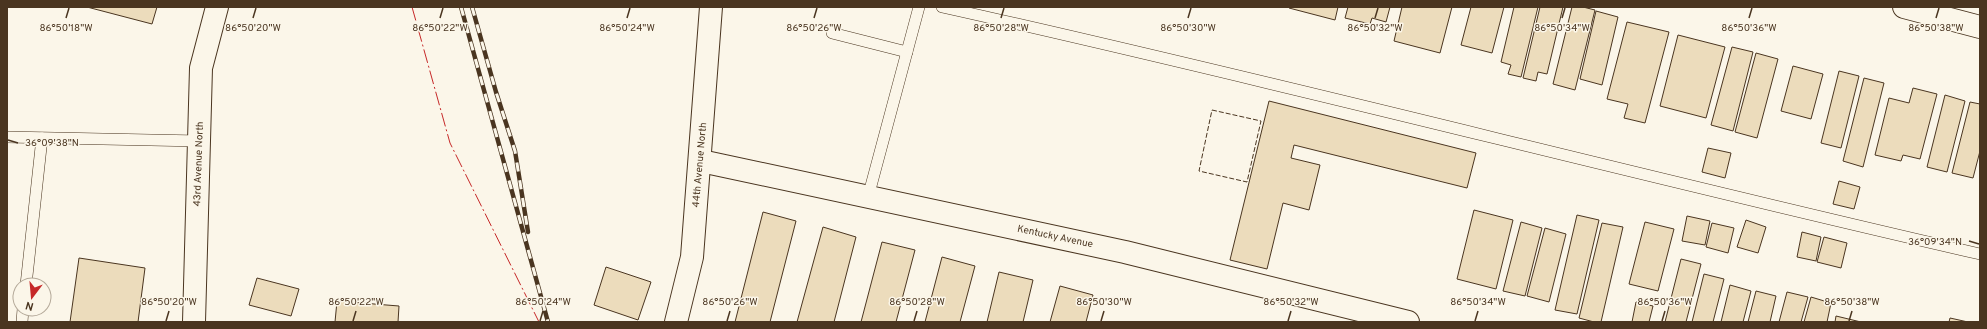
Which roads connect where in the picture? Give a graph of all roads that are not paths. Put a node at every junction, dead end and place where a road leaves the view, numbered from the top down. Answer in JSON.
{"nodes":[{"id":1,"x":217,"y":7,"type":"edge"},
{"id":2,"x":711,"y":7,"type":"edge"},
{"id":3,"x":919,"y":7,"type":"edge"},
{"id":4,"x":942,"y":7,"type":"edge"},
{"id":5,"x":1915,"y":8,"type":"edge"},
{"id":6,"x":1980,"y":26,"type":"edge"},
{"id":7,"x":832,"y":33,"type":"dead end"},
{"id":8,"x":907,"y":52,"type":"junction"},
{"id":9,"x":7,"y":137,"type":"edge"},
{"id":10,"x":42,"y":138,"type":"junction"},
{"id":11,"x":199,"y":141,"type":"junction"},
{"id":12,"x":701,"y":161,"type":"junction"},
{"id":13,"x":868,"y":196,"type":"junction"},
{"id":14,"x":1980,"y":254,"type":"edge"},
{"id":15,"x":27,"y":277,"type":"edge"},
{"id":16,"x":194,"y":322,"type":"edge"},
{"id":17,"x":676,"y":322,"type":"edge"},
{"id":18,"x":1408,"y":322,"type":"edge"}],
"edges":[{"from":1,"to":11,"type":"street","name":"43rd Avenue North"},
{"from":2,"to":12,"type":"street","name":"44th Avenue North"},
{"from":3,"to":8,"type":"lane"},
{"from":4,"to":14,"type":"lane"},
{"from":5,"to":6,"type":"street"},
{"from":7,"to":8,"type":"lane"},
{"from":8,"to":13,"type":"lane"},
{"from":9,"to":10,"type":"lane"},
{"from":10,"to":11,"type":"lane"},
{"from":10,"to":15,"type":"lane"},
{"from":11,"to":16,"type":"street","name":"43rd Avenue North"},
{"from":12,"to":13,"type":"street","name":"Kentucky Avenue"},
{"from":12,"to":17,"type":"street","name":"44th Avenue North"},
{"from":13,"to":18,"type":"street","name":"Kentucky Avenue"}]}
